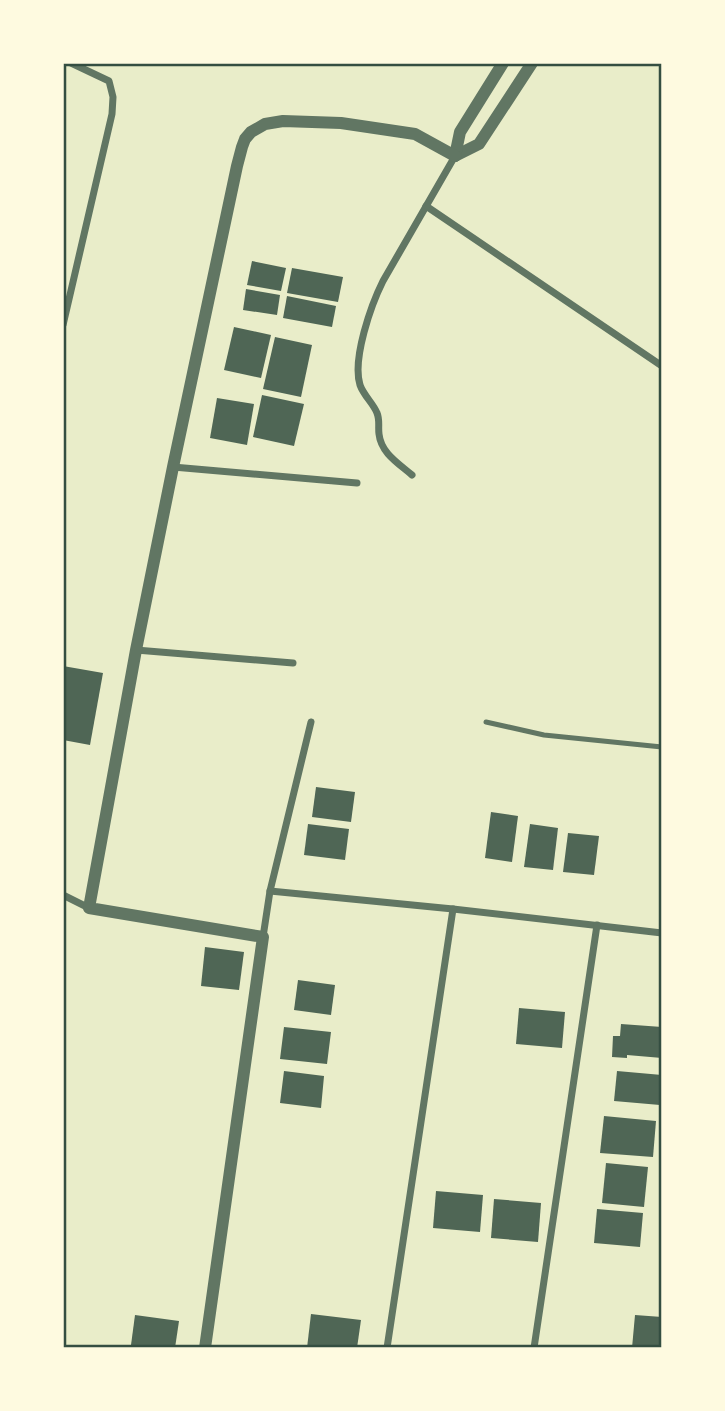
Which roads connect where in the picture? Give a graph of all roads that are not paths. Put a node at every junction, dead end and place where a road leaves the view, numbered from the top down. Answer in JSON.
{"nodes":[{"id":1,"x":71,"y":63,"type":"edge"},
{"id":2,"x":503,"y":63,"type":"edge"},
{"id":3,"x":531,"y":63,"type":"edge"},
{"id":4,"x":455,"y":156,"type":"junction"},
{"id":5,"x":426,"y":206,"type":"junction"},
{"id":6,"x":63,"y":325,"type":"edge"},
{"id":7,"x":662,"y":366,"type":"edge"},
{"id":8,"x":173,"y":467,"type":"junction"},
{"id":9,"x":412,"y":475,"type":"dead end"},
{"id":10,"x":357,"y":483,"type":"dead end"},
{"id":11,"x":136,"y":650,"type":"junction"},
{"id":12,"x":292,"y":663,"type":"dead end"},
{"id":13,"x":311,"y":722,"type":"dead end"},
{"id":14,"x":486,"y":722,"type":"dead end"},
{"id":15,"x":662,"y":747,"type":"edge"},
{"id":16,"x":270,"y":891,"type":"junction"},
{"id":17,"x":63,"y":895,"type":"edge"},
{"id":18,"x":89,"y":908,"type":"junction"},
{"id":19,"x":453,"y":909,"type":"junction"},
{"id":20,"x":597,"y":925,"type":"junction"},
{"id":21,"x":662,"y":933,"type":"edge"},
{"id":22,"x":263,"y":937,"type":"junction"},
{"id":23,"x":205,"y":1348,"type":"edge"},
{"id":24,"x":387,"y":1348,"type":"edge"},
{"id":25,"x":534,"y":1348,"type":"edge"}],
"edges":[{"from":1,"to":6,"type":"street"},
{"from":2,"to":4,"type":"street"},
{"from":3,"to":4,"type":"street"},
{"from":4,"to":5,"type":"street"},
{"from":4,"to":8,"type":"street"},
{"from":5,"to":7,"type":"street"},
{"from":5,"to":9,"type":"street"},
{"from":8,"to":10,"type":"street"},
{"from":8,"to":11,"type":"street"},
{"from":11,"to":12,"type":"street"},
{"from":11,"to":18,"type":"street"},
{"from":13,"to":16,"type":"street"},
{"from":14,"to":15,"type":"lane"},
{"from":16,"to":19,"type":"street"},
{"from":16,"to":22,"type":"street"},
{"from":17,"to":18,"type":"street"},
{"from":18,"to":22,"type":"street"},
{"from":19,"to":20,"type":"street"},
{"from":19,"to":24,"type":"street"},
{"from":20,"to":21,"type":"street"},
{"from":20,"to":25,"type":"street"},
{"from":22,"to":23,"type":"street"}]}
